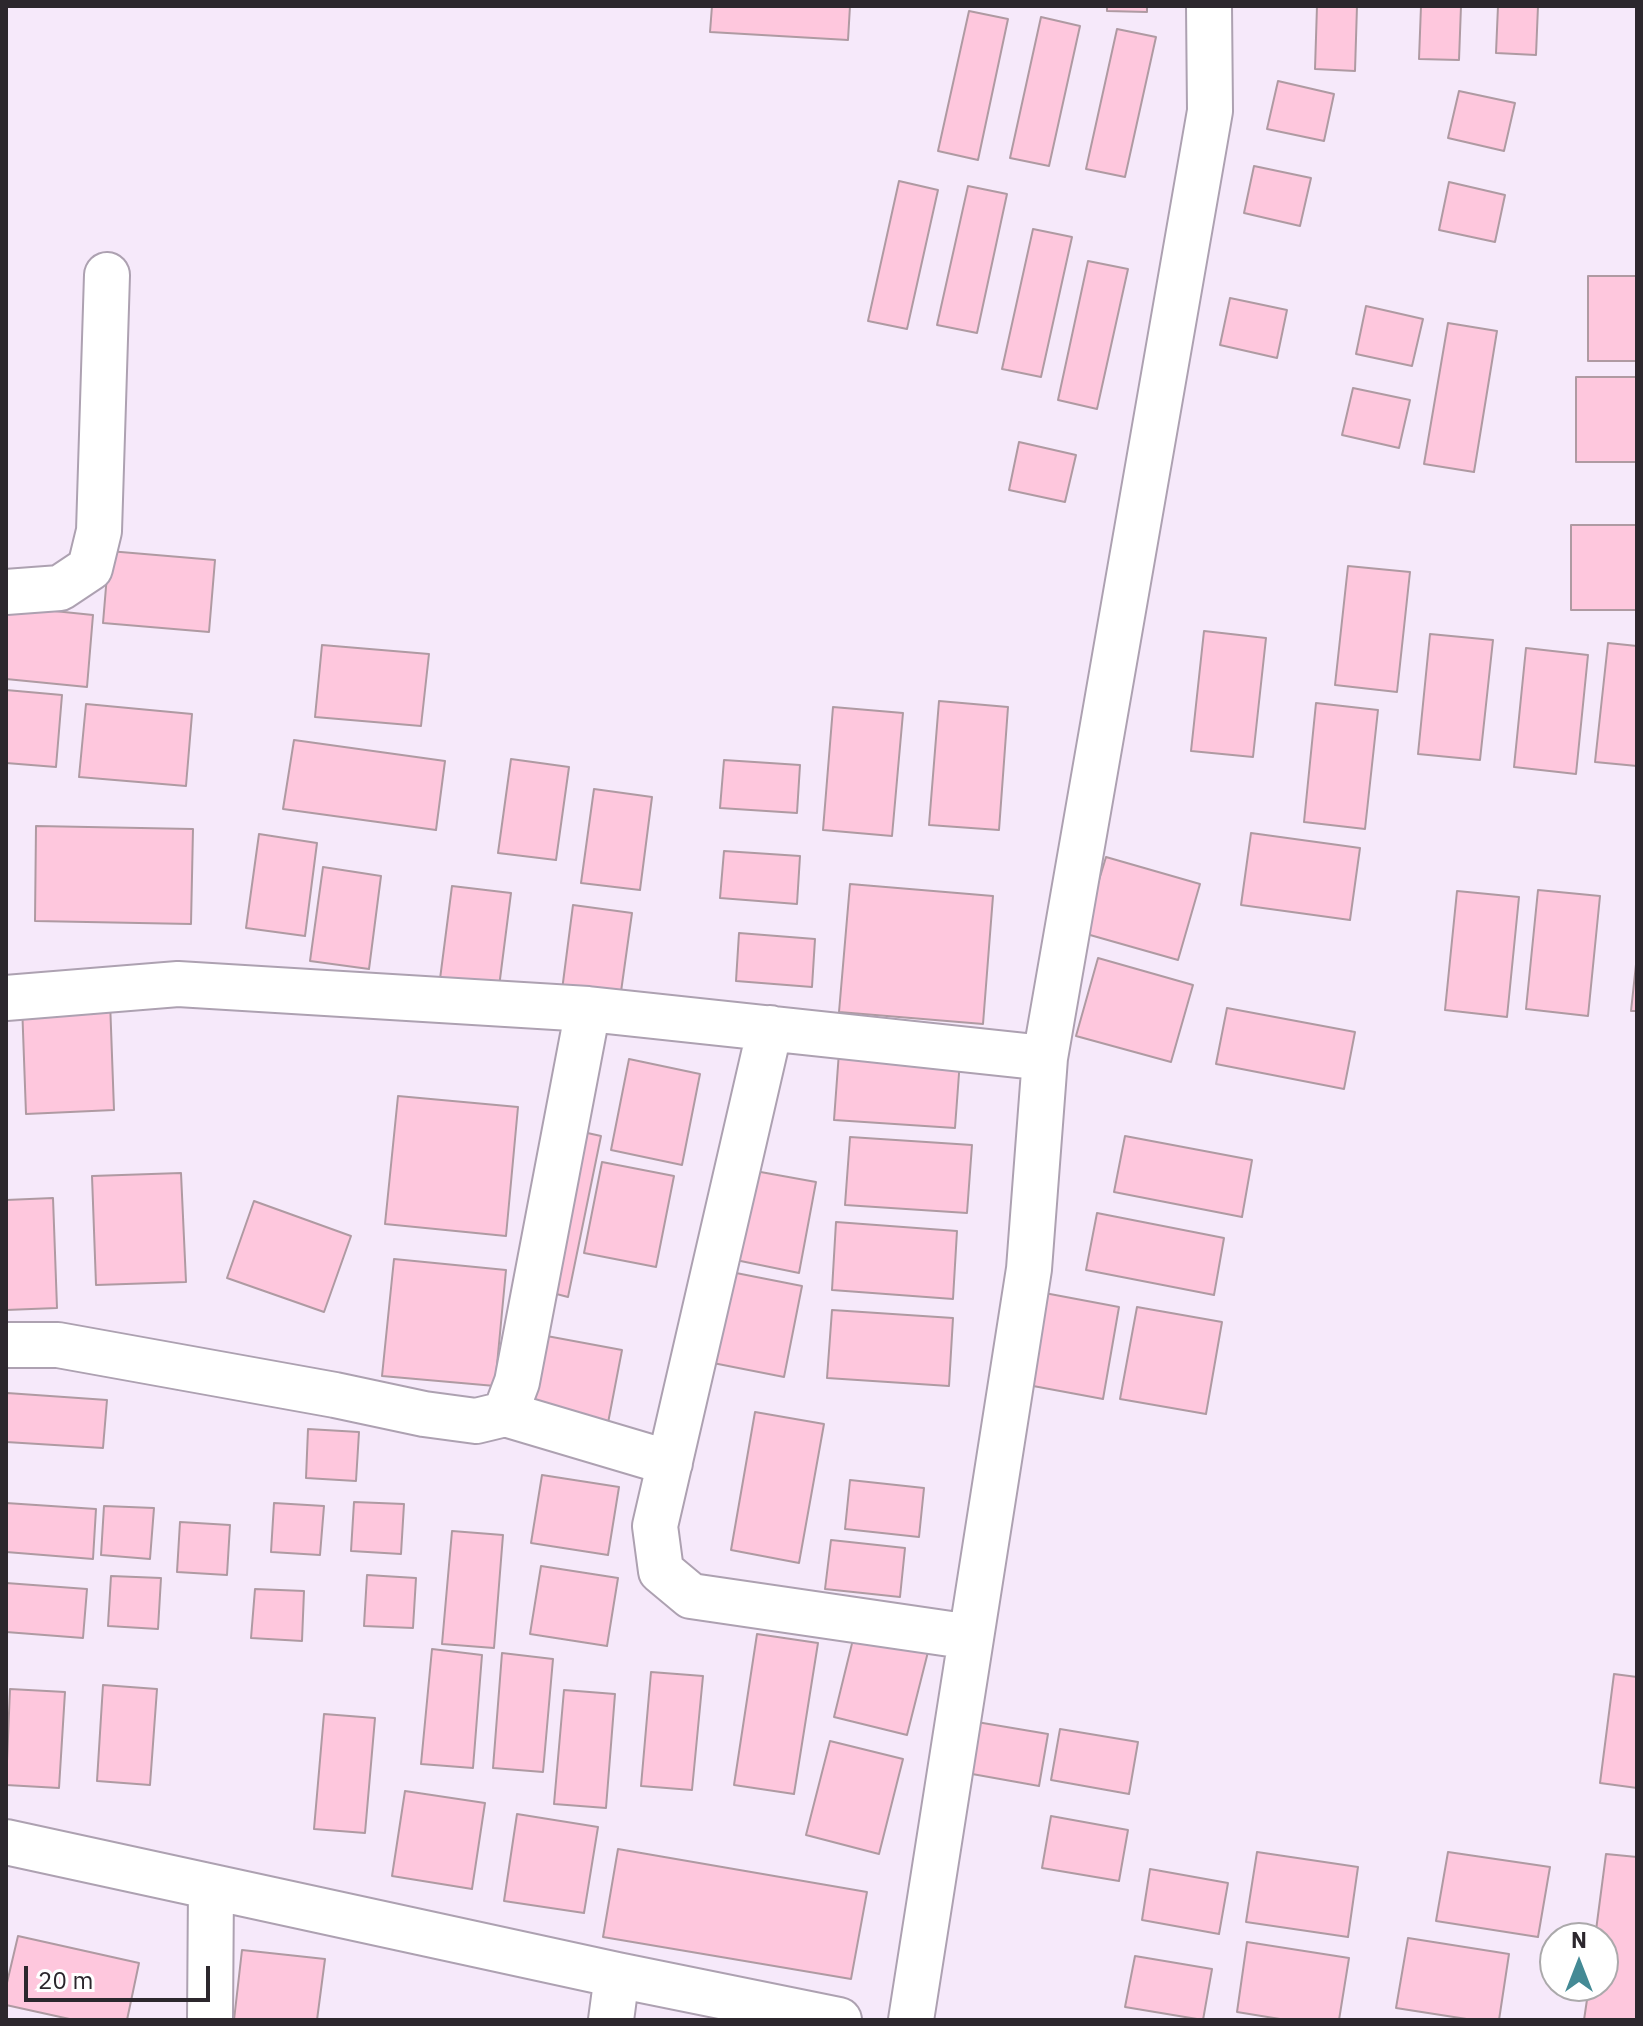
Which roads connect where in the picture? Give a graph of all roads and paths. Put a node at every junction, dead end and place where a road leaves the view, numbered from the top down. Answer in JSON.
{"nodes":[{"id":1,"x":1209,"y":6,"type":"edge"},
{"id":2,"x":107,"y":275,"type":"dead end"},
{"id":3,"x":6,"y":592,"type":"edge"},
{"id":4,"x":6,"y":998,"type":"edge"},
{"id":5,"x":588,"y":1009,"type":"junction"},
{"id":6,"x":770,"y":1028,"type":"junction"},
{"id":7,"x":1045,"y":1058,"type":"junction"},
{"id":8,"x":6,"y":1345,"type":"edge"},
{"id":9,"x":505,"y":1414,"type":"junction"},
{"id":10,"x":670,"y":1463,"type":"junction"},
{"id":11,"x":971,"y":1637,"type":"junction"},
{"id":12,"x":6,"y":1842,"type":"edge"},
{"id":13,"x":211,"y":1887,"type":"junction"},
{"id":14,"x":617,"y":1975,"type":"junction"},
{"id":15,"x":210,"y":2020,"type":"edge"},
{"id":16,"x":611,"y":2020,"type":"edge"},
{"id":17,"x":839,"y":2020,"type":"edge"},
{"id":18,"x":911,"y":2020,"type":"edge"}],
"edges":[{"from":1,"to":7,"type":"street"},
{"from":2,"to":3,"type":"street"},
{"from":4,"to":5,"type":"street"},
{"from":5,"to":6,"type":"street"},
{"from":5,"to":9,"type":"street"},
{"from":6,"to":7,"type":"street"},
{"from":6,"to":10,"type":"street"},
{"from":7,"to":11,"type":"street"},
{"from":8,"to":9,"type":"street"},
{"from":9,"to":10,"type":"street"},
{"from":10,"to":11,"type":"street"},
{"from":11,"to":18,"type":"street"},
{"from":12,"to":13,"type":"street"},
{"from":13,"to":14,"type":"street"},
{"from":13,"to":15,"type":"street"},
{"from":14,"to":16,"type":"street"},
{"from":14,"to":17,"type":"street"}]}
